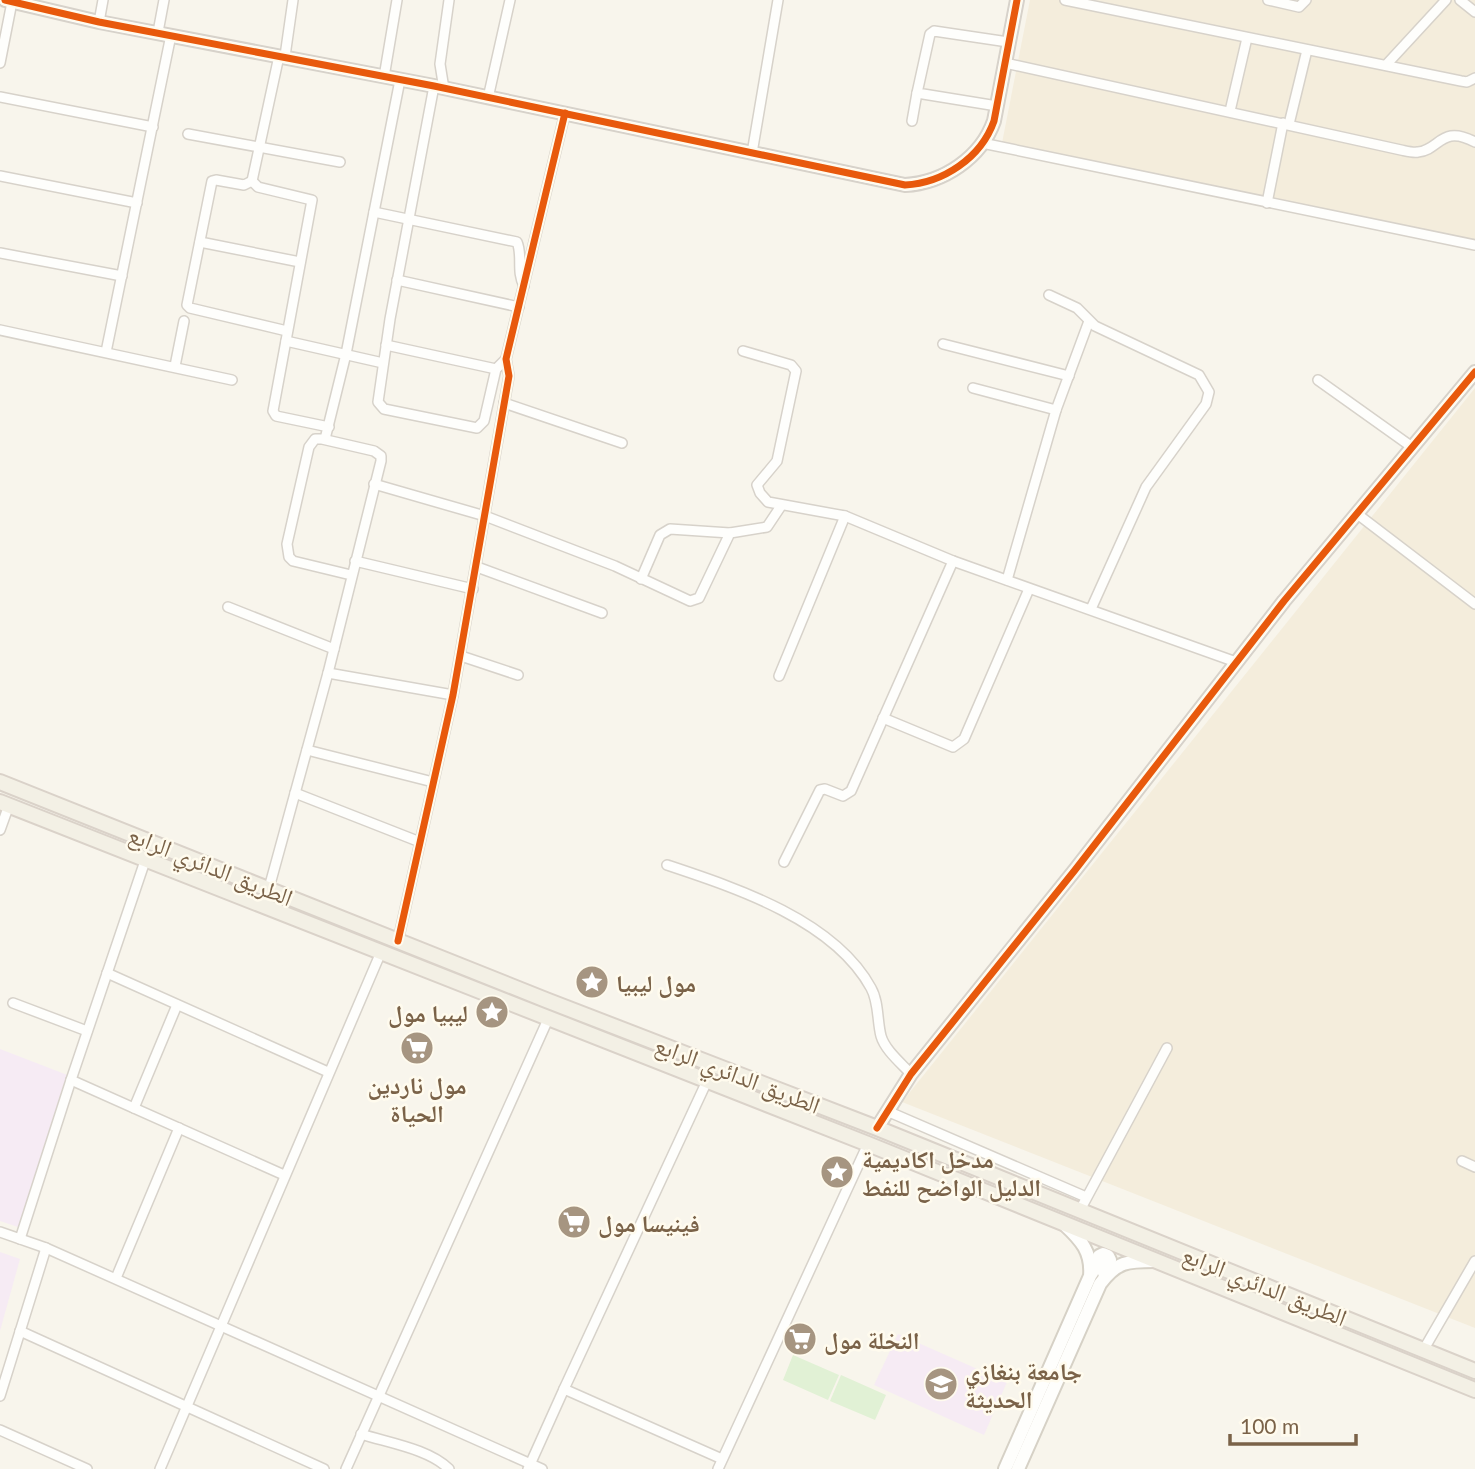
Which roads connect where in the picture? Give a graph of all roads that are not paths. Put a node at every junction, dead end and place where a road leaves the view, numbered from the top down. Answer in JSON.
{"nodes":[{"id":1,"x":103,"y":0,"type":"edge"},
{"id":2,"x":164,"y":0,"type":"edge"},
{"id":3,"x":293,"y":0,"type":"edge"},
{"id":4,"x":397,"y":0,"type":"edge"},
{"id":5,"x":449,"y":0,"type":"edge"},
{"id":6,"x":510,"y":0,"type":"edge"},
{"id":7,"x":778,"y":0,"type":"edge"},
{"id":8,"x":1017,"y":0,"type":"edge"},
{"id":9,"x":1065,"y":0,"type":"edge"},
{"id":10,"x":1268,"y":0,"type":"edge"},
{"id":11,"x":1306,"y":0,"type":"edge"},
{"id":12,"x":1446,"y":0,"type":"edge"},
{"id":13,"x":1461,"y":0,"type":"edge"},
{"id":14,"x":9,"y":1,"type":"edge"},
{"id":15,"x":1475,"y":12,"type":"edge"},
{"id":16,"x":99,"y":22,"type":"junction"},
{"id":17,"x":165,"y":34,"type":"junction"},
{"id":18,"x":1247,"y":38,"type":"junction"},
{"id":19,"x":1009,"y":42,"type":"junction"},
{"id":20,"x":1307,"y":50,"type":"junction"},
{"id":21,"x":282,"y":56,"type":"junction"},
{"id":22,"x":0,"y":63,"type":"edge"},
{"id":23,"x":1005,"y":63,"type":"junction"},
{"id":24,"x":1386,"y":65,"type":"junction"},
{"id":25,"x":384,"y":77,"type":"junction"},
{"id":26,"x":1475,"y":78,"type":"edge"},
{"id":27,"x":400,"y":80,"type":"junction"},
{"id":28,"x":439,"y":88,"type":"junction"},
{"id":29,"x":917,"y":93,"type":"junction"},
{"id":30,"x":0,"y":97,"type":"edge"},
{"id":31,"x":488,"y":97,"type":"junction"},
{"id":32,"x":996,"y":106,"type":"junction"},
{"id":33,"x":1230,"y":111,"type":"junction"},
{"id":34,"x":565,"y":113,"type":"junction"},
{"id":35,"x":912,"y":121,"type":"dead end"},
{"id":36,"x":1286,"y":123,"type":"junction"},
{"id":37,"x":153,"y":127,"type":"junction"},
{"id":38,"x":188,"y":134,"type":"dead end"},
{"id":39,"x":1475,"y":142,"type":"edge"},
{"id":40,"x":982,"y":143,"type":"junction"},
{"id":41,"x":258,"y":147,"type":"junction"},
{"id":42,"x":752,"y":153,"type":"junction"},
{"id":43,"x":340,"y":162,"type":"dead end"},
{"id":44,"x":0,"y":176,"type":"edge"},
{"id":45,"x":252,"y":181,"type":"junction"},
{"id":46,"x":136,"y":203,"type":"junction"},
{"id":47,"x":1267,"y":203,"type":"junction"},
{"id":48,"x":374,"y":212,"type":"junction"},
{"id":49,"x":410,"y":219,"type":"junction"},
{"id":50,"x":200,"y":242,"type":"junction"},
{"id":51,"x":1475,"y":245,"type":"edge"},
{"id":52,"x":0,"y":253,"type":"edge"},
{"id":53,"x":299,"y":262,"type":"junction"},
{"id":54,"x":122,"y":276,"type":"junction"},
{"id":55,"x":397,"y":280,"type":"junction"},
{"id":56,"x":524,"y":286,"type":"junction"},
{"id":57,"x":1049,"y":295,"type":"dead end"},
{"id":58,"x":519,"y":307,"type":"junction"},
{"id":59,"x":184,"y":321,"type":"dead end"},
{"id":60,"x":1089,"y":321,"type":"junction"},
{"id":61,"x":0,"y":330,"type":"edge"},
{"id":62,"x":286,"y":336,"type":"junction"},
{"id":63,"x":943,"y":344,"type":"dead end"},
{"id":64,"x":386,"y":345,"type":"junction"},
{"id":65,"x":743,"y":351,"type":"dead end"},
{"id":66,"x":106,"y":352,"type":"junction"},
{"id":67,"x":346,"y":354,"type":"junction"},
{"id":68,"x":506,"y":359,"type":"junction"},
{"id":69,"x":383,"y":363,"type":"junction"},
{"id":70,"x":174,"y":366,"type":"junction"},
{"id":71,"x":496,"y":369,"type":"junction"},
{"id":72,"x":1475,"y":372,"type":"edge"},
{"id":73,"x":1069,"y":376,"type":"junction"},
{"id":74,"x":232,"y":380,"type":"dead end"},
{"id":75,"x":1318,"y":380,"type":"dead end"},
{"id":76,"x":973,"y":388,"type":"dead end"},
{"id":77,"x":504,"y":403,"type":"junction"},
{"id":78,"x":1056,"y":410,"type":"junction"},
{"id":79,"x":329,"y":427,"type":"junction"},
{"id":80,"x":326,"y":439,"type":"junction"},
{"id":81,"x":622,"y":443,"type":"dead end"},
{"id":82,"x":1412,"y":447,"type":"junction"},
{"id":83,"x":374,"y":484,"type":"junction"},
{"id":84,"x":781,"y":506,"type":"junction"},
{"id":85,"x":1356,"y":513,"type":"junction"},
{"id":86,"x":485,"y":516,"type":"junction"},
{"id":87,"x":845,"y":516,"type":"junction"},
{"id":88,"x":730,"y":533,"type":"junction"},
{"id":89,"x":355,"y":561,"type":"junction"},
{"id":90,"x":953,"y":561,"type":"junction"},
{"id":91,"x":477,"y":567,"type":"junction"},
{"id":92,"x":351,"y":575,"type":"junction"},
{"id":93,"x":641,"y":579,"type":"junction"},
{"id":94,"x":1007,"y":580,"type":"junction"},
{"id":95,"x":473,"y":589,"type":"junction"},
{"id":96,"x":1029,"y":589,"type":"junction"},
{"id":97,"x":1475,"y":604,"type":"edge"},
{"id":98,"x":228,"y":607,"type":"dead end"},
{"id":99,"x":1091,"y":609,"type":"junction"},
{"id":100,"x":602,"y":613,"type":"dead end"},
{"id":101,"x":334,"y":649,"type":"junction"},
{"id":102,"x":460,"y":656,"type":"junction"},
{"id":103,"x":1236,"y":662,"type":"junction"},
{"id":104,"x":328,"y":673,"type":"junction"},
{"id":105,"x":518,"y":675,"type":"dead end"},
{"id":106,"x":779,"y":676,"type":"dead end"},
{"id":107,"x":453,"y":695,"type":"junction"},
{"id":108,"x":883,"y":718,"type":"junction"},
{"id":109,"x":307,"y":750,"type":"junction"},
{"id":110,"x":0,"y":782,"type":"edge"},
{"id":111,"x":433,"y":782,"type":"junction"},
{"id":112,"x":295,"y":793,"type":"junction"},
{"id":113,"x":4,"y":803,"type":"edge"},
{"id":114,"x":0,"y":830,"type":"edge"},
{"id":115,"x":420,"y":842,"type":"junction"},
{"id":116,"x":146,"y":858,"type":"junction"},
{"id":117,"x":784,"y":862,"type":"dead end"},
{"id":118,"x":667,"y":865,"type":"dead end"},
{"id":119,"x":269,"y":888,"type":"junction"},
{"id":120,"x":334,"y":915,"type":"junction"},
{"id":121,"x":328,"y":930,"type":"junction"},
{"id":122,"x":398,"y":940,"type":"junction"},
{"id":123,"x":381,"y":952,"type":"junction"},
{"id":124,"x":107,"y":973,"type":"junction"},
{"id":125,"x":13,"y":1003,"type":"dead end"},
{"id":126,"x":177,"y":1005,"type":"junction"},
{"id":127,"x":549,"y":1017,"type":"junction"},
{"id":128,"x":87,"y":1031,"type":"junction"},
{"id":129,"x":1167,"y":1048,"type":"dead end"},
{"id":130,"x":328,"y":1072,"type":"junction"},
{"id":131,"x":911,"y":1074,"type":"junction"},
{"id":132,"x":71,"y":1080,"type":"junction"},
{"id":133,"x":707,"y":1081,"type":"junction"},
{"id":134,"x":135,"y":1108,"type":"junction"},
{"id":135,"x":887,"y":1111,"type":"junction"},
{"id":136,"x":179,"y":1128,"type":"junction"},
{"id":137,"x":877,"y":1128,"type":"junction"},
{"id":138,"x":868,"y":1144,"type":"junction"},
{"id":139,"x":1462,"y":1161,"type":"dead end"},
{"id":140,"x":1475,"y":1167,"type":"edge"},
{"id":141,"x":284,"y":1175,"type":"junction"},
{"id":142,"x":1086,"y":1197,"type":"junction"},
{"id":143,"x":1079,"y":1212,"type":"junction"},
{"id":144,"x":1064,"y":1225,"type":"junction"},
{"id":145,"x":0,"y":1232,"type":"edge"},
{"id":146,"x":20,"y":1239,"type":"junction"},
{"id":147,"x":46,"y":1248,"type":"junction"},
{"id":148,"x":1158,"y":1261,"type":"junction"},
{"id":149,"x":1475,"y":1261,"type":"edge"},
{"id":150,"x":116,"y":1278,"type":"junction"},
{"id":151,"x":1095,"y":1280,"type":"junction"},
{"id":152,"x":220,"y":1324,"type":"junction"},
{"id":153,"x":20,"y":1331,"type":"junction"},
{"id":154,"x":1424,"y":1349,"type":"junction"},
{"id":155,"x":1475,"y":1371,"type":"edge"},
{"id":156,"x":564,"y":1390,"type":"junction"},
{"id":157,"x":1475,"y":1390,"type":"edge"},
{"id":158,"x":379,"y":1395,"type":"junction"},
{"id":159,"x":0,"y":1396,"type":"edge"},
{"id":160,"x":186,"y":1408,"type":"junction"},
{"id":161,"x":0,"y":1430,"type":"edge"},
{"id":162,"x":361,"y":1434,"type":"junction"},
{"id":163,"x":722,"y":1459,"type":"junction"},
{"id":164,"x":529,"y":1466,"type":"edge"},
{"id":165,"x":87,"y":1469,"type":"edge"},
{"id":166,"x":160,"y":1469,"type":"edge"},
{"id":167,"x":324,"y":1469,"type":"edge"},
{"id":168,"x":346,"y":1469,"type":"edge"},
{"id":169,"x":449,"y":1469,"type":"edge"},
{"id":170,"x":542,"y":1469,"type":"edge"},
{"id":171,"x":718,"y":1469,"type":"edge"},
{"id":172,"x":1006,"y":1469,"type":"edge"},
{"id":173,"x":1018,"y":1469,"type":"edge"}],
"edges":[{"from":1,"to":16,"type":"street"},
{"from":2,"to":17,"type":"street"},
{"from":3,"to":21,"type":"street"},
{"from":4,"to":25,"type":"street"},
{"from":5,"to":28,"type":"street"},
{"from":6,"to":31,"type":"street"},
{"from":7,"to":42,"type":"street"},
{"from":8,"to":19,"type":"street"},
{"from":9,"to":18,"type":"street"},
{"from":10,"to":11,"type":"street"},
{"from":12,"to":24,"type":"street"},
{"from":13,"to":15,"type":"street"},
{"from":14,"to":16,"type":"street"},
{"from":14,"to":22,"type":"street"},
{"from":16,"to":17,"type":"street"},
{"from":17,"to":21,"type":"street"},
{"from":17,"to":37,"type":"street"},
{"from":18,"to":20,"type":"street"},
{"from":18,"to":33,"type":"street"},
{"from":19,"to":23,"type":"street"},
{"from":19,"to":29,"type":"street"},
{"from":20,"to":24,"type":"street"},
{"from":20,"to":36,"type":"street"},
{"from":21,"to":25,"type":"street"},
{"from":21,"to":41,"type":"street"},
{"from":23,"to":32,"type":"street"},
{"from":23,"to":33,"type":"street"},
{"from":24,"to":26,"type":"street"},
{"from":25,"to":27,"type":"street"},
{"from":27,"to":28,"type":"street"},
{"from":27,"to":48,"type":"street"},
{"from":28,"to":31,"type":"street"},
{"from":28,"to":49,"type":"street"},
{"from":29,"to":32,"type":"street"},
{"from":29,"to":35,"type":"street"},
{"from":30,"to":37,"type":"street"},
{"from":31,"to":34,"type":"street"},
{"from":32,"to":40,"type":"street"},
{"from":33,"to":36,"type":"street"},
{"from":34,"to":42,"type":"street"},
{"from":34,"to":56,"type":"street"},
{"from":36,"to":39,"type":"street"},
{"from":36,"to":47,"type":"street"},
{"from":37,"to":46,"type":"street"},
{"from":38,"to":41,"type":"street"},
{"from":40,"to":42,"type":"street"},
{"from":40,"to":47,"type":"street"},
{"from":41,"to":43,"type":"street"},
{"from":41,"to":45,"type":"street"},
{"from":44,"to":46,"type":"street"},
{"from":45,"to":50,"type":"street"},
{"from":45,"to":53,"type":"street"},
{"from":46,"to":54,"type":"street"},
{"from":47,"to":51,"type":"street"},
{"from":48,"to":49,"type":"street"},
{"from":48,"to":67,"type":"street"},
{"from":49,"to":55,"type":"street"},
{"from":49,"to":56,"type":"street"},
{"from":50,"to":53,"type":"street"},
{"from":50,"to":62,"type":"street"},
{"from":52,"to":54,"type":"street"},
{"from":53,"to":62,"type":"street"},
{"from":54,"to":66,"type":"street"},
{"from":55,"to":58,"type":"street"},
{"from":55,"to":64,"type":"street"},
{"from":56,"to":58,"type":"street"},
{"from":57,"to":60,"type":"street"},
{"from":58,"to":68,"type":"street"},
{"from":59,"to":70,"type":"street"},
{"from":60,"to":73,"type":"street"},
{"from":60,"to":99,"type":"street"},
{"from":61,"to":66,"type":"street"},
{"from":62,"to":67,"type":"street"},
{"from":62,"to":79,"type":"street"},
{"from":63,"to":73,"type":"street"},
{"from":64,"to":69,"type":"street"},
{"from":64,"to":71,"type":"street"},
{"from":65,"to":84,"type":"street"},
{"from":66,"to":70,"type":"street"},
{"from":67,"to":69,"type":"street"},
{"from":67,"to":79,"type":"street"},
{"from":68,"to":71,"type":"street"},
{"from":68,"to":77,"type":"street"},
{"from":69,"to":71,"type":"street"},
{"from":70,"to":74,"type":"street"},
{"from":72,"to":82,"type":"street"},
{"from":73,"to":78,"type":"street"},
{"from":75,"to":82,"type":"street"},
{"from":76,"to":78,"type":"street"},
{"from":77,"to":81,"type":"street"},
{"from":77,"to":86,"type":"street"},
{"from":78,"to":94,"type":"street"},
{"from":79,"to":80,"type":"street"},
{"from":80,"to":83,"type":"street"},
{"from":80,"to":92,"type":"street"},
{"from":82,"to":85,"type":"street"},
{"from":83,"to":86,"type":"street"},
{"from":83,"to":89,"type":"street"},
{"from":84,"to":87,"type":"street"},
{"from":84,"to":88,"type":"street"},
{"from":85,"to":97,"type":"street"},
{"from":85,"to":103,"type":"street"},
{"from":86,"to":91,"type":"street"},
{"from":86,"to":93,"type":"street"},
{"from":87,"to":90,"type":"street"},
{"from":87,"to":106,"type":"street"},
{"from":88,"to":93,"type":"street"},
{"from":88,"to":93,"type":"street"},
{"from":89,"to":92,"type":"street"},
{"from":89,"to":95,"type":"street"},
{"from":90,"to":94,"type":"street"},
{"from":90,"to":108,"type":"street"},
{"from":91,"to":95,"type":"street"},
{"from":91,"to":100,"type":"street"},
{"from":92,"to":101,"type":"street"},
{"from":94,"to":96,"type":"street"},
{"from":95,"to":102,"type":"street"},
{"from":96,"to":99,"type":"street"},
{"from":96,"to":108,"type":"street"},
{"from":98,"to":101,"type":"street"},
{"from":99,"to":103,"type":"street"},
{"from":101,"to":104,"type":"street"},
{"from":102,"to":105,"type":"street"},
{"from":102,"to":107,"type":"street"},
{"from":103,"to":131,"type":"street"},
{"from":104,"to":107,"type":"street"},
{"from":104,"to":109,"type":"street"},
{"from":107,"to":111,"type":"street"},
{"from":108,"to":117,"type":"street"},
{"from":109,"to":111,"type":"street"},
{"from":109,"to":112,"type":"street"},
{"from":110,"to":119,"type":"main road","name":"الطريق الدائري الرابع"},
{"from":111,"to":115,"type":"street"},
{"from":112,"to":115,"type":"street"},
{"from":112,"to":119,"type":"street"},
{"from":113,"to":114,"type":"street"},
{"from":113,"to":116,"type":"main road","name":"الطريق الدائري الرابع"},
{"from":115,"to":122,"type":"street"},
{"from":116,"to":121,"type":"main road","name":"الطريق الدائري الرابع"},
{"from":116,"to":124,"type":"street"},
{"from":118,"to":131,"type":"street"},
{"from":119,"to":120,"type":"main road","name":"الطريق الدائري الرابع"},
{"from":120,"to":121,"type":"main road"},
{"from":120,"to":122,"type":"main road","name":"الطريق الدائري الرابع"},
{"from":121,"to":123,"type":"main road","name":"الطريق الدائري الرابع"},
{"from":122,"to":137,"type":"main road","name":"الطريق الدائري الرابع"},
{"from":123,"to":127,"type":"main road","name":"الطريق الدائري الرابع"},
{"from":123,"to":130,"type":"street"},
{"from":124,"to":126,"type":"street"},
{"from":124,"to":128,"type":"street"},
{"from":125,"to":128,"type":"street"},
{"from":126,"to":130,"type":"street"},
{"from":126,"to":134,"type":"street"},
{"from":127,"to":133,"type":"main road","name":"الطريق الدائري الرابع"},
{"from":127,"to":158,"type":"street"},
{"from":128,"to":132,"type":"street"},
{"from":129,"to":142,"type":"street"},
{"from":130,"to":141,"type":"street"},
{"from":131,"to":135,"type":"street"},
{"from":132,"to":134,"type":"street"},
{"from":132,"to":146,"type":"street"},
{"from":133,"to":138,"type":"main road","name":"الطريق الدائري الرابع"},
{"from":133,"to":156,"type":"street"},
{"from":134,"to":136,"type":"street"},
{"from":135,"to":137,"type":"street"},
{"from":135,"to":142,"type":"street"},
{"from":136,"to":141,"type":"street"},
{"from":136,"to":150,"type":"street"},
{"from":137,"to":143,"type":"main road","name":"الطريق الدائري الرابع"},
{"from":138,"to":144,"type":"main road","name":"الطريق الدائري الرابع"},
{"from":138,"to":163,"type":"street"},
{"from":139,"to":140,"type":"street"},
{"from":141,"to":152,"type":"street"},
{"from":142,"to":143,"type":"street"},
{"from":143,"to":154,"type":"main road","name":"الطريق الدائري الرابع"},
{"from":144,"to":148,"type":"main road","name":"الطريق الدائري الرابع"},
{"from":144,"to":151,"type":"street"},
{"from":145,"to":146,"type":"street"},
{"from":146,"to":147,"type":"street"},
{"from":147,"to":150,"type":"street"},
{"from":147,"to":153,"type":"street"},
{"from":148,"to":151,"type":"street"},
{"from":148,"to":157,"type":"main road","name":"الطريق الدائري الرابع"},
{"from":149,"to":154,"type":"street"},
{"from":150,"to":152,"type":"street"},
{"from":151,"to":172,"type":"street"},
{"from":151,"to":173,"type":"street"},
{"from":152,"to":158,"type":"street"},
{"from":152,"to":160,"type":"street"},
{"from":153,"to":159,"type":"street"},
{"from":153,"to":160,"type":"street"},
{"from":154,"to":155,"type":"main road","name":"الطريق الدائري الرابع"},
{"from":156,"to":163,"type":"street"},
{"from":156,"to":164,"type":"street"},
{"from":158,"to":162,"type":"street"},
{"from":158,"to":164,"type":"street"},
{"from":160,"to":166,"type":"street"},
{"from":160,"to":167,"type":"street"},
{"from":161,"to":165,"type":"street"},
{"from":162,"to":168,"type":"street"},
{"from":162,"to":169,"type":"street"},
{"from":163,"to":171,"type":"street"},
{"from":164,"to":170,"type":"street"}]}
